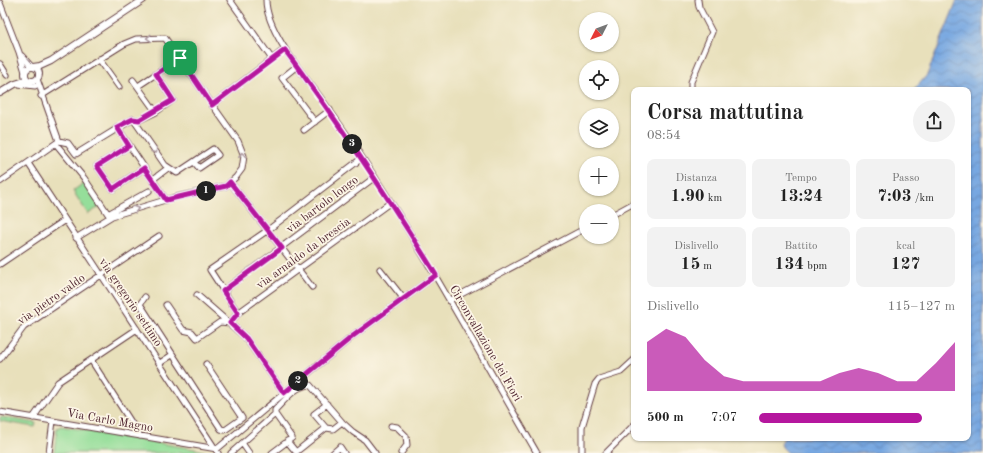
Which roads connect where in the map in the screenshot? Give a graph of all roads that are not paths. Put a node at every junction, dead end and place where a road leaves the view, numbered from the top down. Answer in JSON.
{"nodes":[{"id":1,"x":143,"y":0,"type":"edge"},
{"id":2,"x":230,"y":0,"type":"edge"},
{"id":3,"x":266,"y":0,"type":"edge"},
{"id":4,"x":698,"y":0,"type":"edge"},
{"id":5,"x":0,"y":3,"type":"edge"},
{"id":6,"x":2,"y":15,"type":"edge"},
{"id":7,"x":285,"y":50,"type":"junction"},
{"id":8,"x":19,"y":52,"type":"junction"},
{"id":9,"x":180,"y":58,"type":"junction"},
{"id":10,"x":99,"y":59,"type":"junction"},
{"id":11,"x":272,"y":59,"type":"junction"},
{"id":12,"x":51,"y":61,"type":"junction"},
{"id":13,"x":0,"y":64,"type":"edge"},
{"id":14,"x":32,"y":66,"type":"junction"},
{"id":15,"x":297,"y":66,"type":"junction"},
{"id":16,"x":25,"y":73,"type":"junction"},
{"id":17,"x":156,"y":74,"type":"junction"},
{"id":18,"x":7,"y":75,"type":"dead end"},
{"id":19,"x":34,"y":78,"type":"junction"},
{"id":20,"x":134,"y":80,"type":"dead end"},
{"id":21,"x":15,"y":84,"type":"junction"},
{"id":22,"x":35,"y":86,"type":"junction"},
{"id":23,"x":138,"y":86,"type":"junction"},
{"id":24,"x":119,"y":87,"type":"dead end"},
{"id":25,"x":691,"y":87,"type":"edge"},
{"id":26,"x":0,"y":93,"type":"edge"},
{"id":27,"x":41,"y":96,"type":"junction"},
{"id":28,"x":212,"y":105,"type":"junction"},
{"id":29,"x":330,"y":110,"type":"junction"},
{"id":30,"x":156,"y":112,"type":"junction"},
{"id":31,"x":133,"y":119,"type":"junction"},
{"id":32,"x":315,"y":122,"type":"junction"},
{"id":33,"x":117,"y":127,"type":"junction"},
{"id":34,"x":304,"y":130,"type":"dead end"},
{"id":35,"x":57,"y":143,"type":"junction"},
{"id":36,"x":129,"y":146,"type":"junction"},
{"id":37,"x":362,"y":158,"type":"junction"},
{"id":38,"x":194,"y":162,"type":"dead end"},
{"id":39,"x":28,"y":163,"type":"junction"},
{"id":40,"x":144,"y":168,"type":"junction"},
{"id":41,"x":168,"y":168,"type":"junction"},
{"id":42,"x":374,"y":177,"type":"junction"},
{"id":43,"x":152,"y":180,"type":"junction"},
{"id":44,"x":0,"y":182,"type":"edge"},
{"id":45,"x":230,"y":182,"type":"junction"},
{"id":46,"x":149,"y":191,"type":"dead end"},
{"id":47,"x":166,"y":200,"type":"junction"},
{"id":48,"x":391,"y":202,"type":"junction"},
{"id":49,"x":631,"y":205,"type":"edge"},
{"id":50,"x":619,"y":211,"type":"edge"},
{"id":51,"x":64,"y":220,"type":"junction"},
{"id":52,"x":268,"y":230,"type":"junction"},
{"id":53,"x":579,"y":232,"type":"edge"},
{"id":54,"x":159,"y":236,"type":"dead end"},
{"id":55,"x":76,"y":238,"type":"junction"},
{"id":56,"x":282,"y":248,"type":"junction"},
{"id":57,"x":0,"y":264,"type":"edge"},
{"id":58,"x":298,"y":269,"type":"junction"},
{"id":59,"x":380,"y":269,"type":"dead end"},
{"id":60,"x":436,"y":275,"type":"junction"},
{"id":61,"x":102,"y":276,"type":"junction"},
{"id":62,"x":312,"y":287,"type":"dead end"},
{"id":63,"x":223,"y":291,"type":"junction"},
{"id":64,"x":197,"y":295,"type":"dead end"},
{"id":65,"x":145,"y":297,"type":"dead end"},
{"id":66,"x":403,"y":298,"type":"junction"},
{"id":67,"x":450,"y":300,"type":"junction"},
{"id":68,"x":166,"y":304,"type":"dead end"},
{"id":69,"x":238,"y":313,"type":"junction"},
{"id":70,"x":230,"y":323,"type":"junction"},
{"id":71,"x":137,"y":329,"type":"junction"},
{"id":72,"x":172,"y":355,"type":"junction"},
{"id":73,"x":0,"y":359,"type":"edge"},
{"id":74,"x":91,"y":360,"type":"junction"},
{"id":75,"x":160,"y":363,"type":"junction"},
{"id":76,"x":631,"y":363,"type":"edge"},
{"id":77,"x":206,"y":364,"type":"dead end"},
{"id":78,"x":293,"y":388,"type":"junction"},
{"id":79,"x":284,"y":393,"type":"junction"},
{"id":80,"x":327,"y":404,"type":"junction"},
{"id":81,"x":0,"y":412,"type":"edge"},
{"id":82,"x":275,"y":414,"type":"junction"},
{"id":83,"x":33,"y":418,"type":"junction"},
{"id":84,"x":242,"y":418,"type":"junction"},
{"id":85,"x":53,"y":421,"type":"junction"},
{"id":86,"x":342,"y":422,"type":"junction"},
{"id":87,"x":247,"y":425,"type":"junction"},
{"id":88,"x":391,"y":426,"type":"dead end"},
{"id":89,"x":326,"y":428,"type":"junction"},
{"id":90,"x":631,"y":428,"type":"edge"},
{"id":91,"x":240,"y":431,"type":"junction"},
{"id":92,"x":140,"y":436,"type":"junction"},
{"id":93,"x":247,"y":438,"type":"junction"},
{"id":94,"x":288,"y":442,"type":"junction"},
{"id":95,"x":242,"y":443,"type":"junction"},
{"id":96,"x":217,"y":451,"type":"edge"},
{"id":97,"x":49,"y":453,"type":"edge"},
{"id":98,"x":231,"y":453,"type":"edge"},
{"id":99,"x":250,"y":453,"type":"edge"},
{"id":100,"x":272,"y":453,"type":"edge"},
{"id":101,"x":332,"y":453,"type":"edge"},
{"id":102,"x":344,"y":453,"type":"edge"},
{"id":103,"x":375,"y":453,"type":"edge"},
{"id":104,"x":401,"y":453,"type":"edge"},
{"id":105,"x":537,"y":453,"type":"edge"},
{"id":106,"x":582,"y":453,"type":"edge"},
{"id":107,"x":606,"y":453,"type":"edge"}],
"edges":[{"from":1,"to":12,"type":"main road"},
{"from":2,"to":11,"type":"street"},
{"from":3,"to":7,"type":"street","name":"Circonvallazione dei Fiori"},
{"from":4,"to":25,"type":"street"},
{"from":5,"to":6,"type":"street"},
{"from":6,"to":8,"type":"street"},
{"from":7,"to":11,"type":"street"},
{"from":7,"to":15,"type":"street","name":"Circonvallazione dei Fiori"},
{"from":8,"to":14,"type":"street"},
{"from":8,"to":16,"type":"street"},
{"from":9,"to":10,"type":"street","one_way":true},
{"from":9,"to":17,"type":"street"},
{"from":9,"to":28,"type":"street"},
{"from":10,"to":24,"type":"street"},
{"from":10,"to":27,"type":"street"},
{"from":11,"to":28,"type":"street"},
{"from":12,"to":14,"type":"main road"},
{"from":12,"to":19,"type":"main road"},
{"from":13,"to":18,"type":"street"},
{"from":14,"to":16,"type":"main road"},
{"from":14,"to":19,"type":"main road"},
{"from":15,"to":29,"type":"street","name":"Circonvallazione dei Fiori"},
{"from":15,"to":32,"type":"street"},
{"from":16,"to":19,"type":"main road"},
{"from":16,"to":21,"type":"main road"},
{"from":17,"to":23,"type":"street"},
{"from":17,"to":30,"type":"street"},
{"from":19,"to":21,"type":"main road"},
{"from":19,"to":22,"type":"street"},
{"from":19,"to":27,"type":"street"},
{"from":20,"to":23,"type":"street"},
{"from":21,"to":22,"type":"street"},
{"from":21,"to":26,"type":"main road"},
{"from":22,"to":27,"type":"street"},
{"from":23,"to":30,"type":"street"},
{"from":27,"to":35,"type":"street"},
{"from":45,"to":28,"type":"street","one_way":true},
{"from":29,"to":32,"type":"street"},
{"from":29,"to":37,"type":"street","name":"Circonvallazione dei Fiori"},
{"from":30,"to":31,"type":"street"},
{"from":31,"to":33,"type":"street"},
{"from":31,"to":41,"type":"street","one_way":true},
{"from":32,"to":34,"type":"street"},
{"from":33,"to":35,"type":"street"},
{"from":33,"to":36,"type":"street"},
{"from":35,"to":39,"type":"street"},
{"from":35,"to":46,"type":"street"},
{"from":36,"to":40,"type":"street"},
{"from":36,"to":40,"type":"street"},
{"from":37,"to":42,"type":"street","name":"Circonvallazione dei Fiori"},
{"from":37,"to":52,"type":"street"},
{"from":38,"to":41,"type":"street"},
{"from":39,"to":44,"type":"street"},
{"from":39,"to":51,"type":"street","name":"via gregorio settimo"},
{"from":40,"to":43,"type":"street"},
{"from":41,"to":43,"type":"street"},
{"from":42,"to":48,"type":"street","name":"Circonvallazione dei Fiori"},
{"from":42,"to":56,"type":"street","name":"via bartolo longo"},
{"from":43,"to":47,"type":"street"},
{"from":45,"to":47,"type":"street"},
{"from":45,"to":52,"type":"street"},
{"from":55,"to":47,"type":"street","one_way":true},
{"from":48,"to":58,"type":"street","name":"via arnaldo da brescia"},
{"from":48,"to":60,"type":"street","name":"Circonvallazione dei Fiori"},
{"from":49,"to":50,"type":"street"},
{"from":51,"to":55,"type":"street","name":"via gregorio settimo"},
{"from":51,"to":57,"type":"street"},
{"from":52,"to":56,"type":"street"},
{"from":52,"to":63,"type":"street"},
{"from":53,"to":67,"type":"street"},
{"from":54,"to":61,"type":"street","name":"via pietro valdo"},
{"from":55,"to":61,"type":"street","name":"via gregorio settimo"},
{"from":56,"to":58,"type":"street"},
{"from":56,"to":63,"type":"street","name":"via bartolo longo"},
{"from":58,"to":62,"type":"street"},
{"from":58,"to":69,"type":"street","name":"via arnaldo da brescia"},
{"from":59,"to":66,"type":"street"},
{"from":60,"to":66,"type":"street"},
{"from":60,"to":67,"type":"street","name":"Circonvallazione dei Fiori"},
{"from":61,"to":71,"type":"street","name":"via gregorio settimo"},
{"from":61,"to":73,"type":"street","name":"via pietro valdo"},
{"from":63,"to":69,"type":"street"},
{"from":64,"to":70,"type":"street"},
{"from":65,"to":72,"type":"street"},
{"from":66,"to":78,"type":"street"},
{"from":67,"to":105,"type":"street","name":"Circonvallazione dei Fiori"},
{"from":68,"to":70,"type":"street"},
{"from":69,"to":70,"type":"street","name":"via arnaldo da brescia"},
{"from":70,"to":79,"type":"street"},
{"from":71,"to":74,"type":"street"},
{"from":71,"to":75,"type":"street","name":"via gregorio settimo"},
{"from":72,"to":75,"type":"street"},
{"from":72,"to":84,"type":"street"},
{"from":74,"to":83,"type":"street"},
{"from":74,"to":92,"type":"street"},
{"from":75,"to":96,"type":"street","name":"via gregorio settimo"},
{"from":76,"to":106,"type":"street"},
{"from":77,"to":84,"type":"street"},
{"from":78,"to":79,"type":"street"},
{"from":78,"to":80,"type":"street"},
{"from":78,"to":82,"type":"street"},
{"from":79,"to":87,"type":"street"},
{"from":80,"to":86,"type":"street"},
{"from":80,"to":89,"type":"street"},
{"from":81,"to":83,"type":"street","name":"Via Carlo Magno"},
{"from":82,"to":93,"type":"street"},
{"from":82,"to":94,"type":"street"},
{"from":83,"to":85,"type":"street","name":"Via Carlo Magno"},
{"from":84,"to":87,"type":"street"},
{"from":85,"to":92,"type":"street","name":"Via Carlo Magno"},
{"from":85,"to":97,"type":"street"},
{"from":86,"to":89,"type":"street"},
{"from":86,"to":103,"type":"street"},
{"from":87,"to":91,"type":"street"},
{"from":88,"to":104,"type":"street"},
{"from":89,"to":94,"type":"street"},
{"from":90,"to":107,"type":"street"},
{"from":91,"to":93,"type":"street"},
{"from":91,"to":96,"type":"street"},
{"from":92,"to":96,"type":"street","name":"Via Carlo Magno"},
{"from":93,"to":95,"type":"street"},
{"from":94,"to":100,"type":"street"},
{"from":95,"to":98,"type":"street"},
{"from":95,"to":99,"type":"street"},
{"from":101,"to":102,"type":"street"}]}
